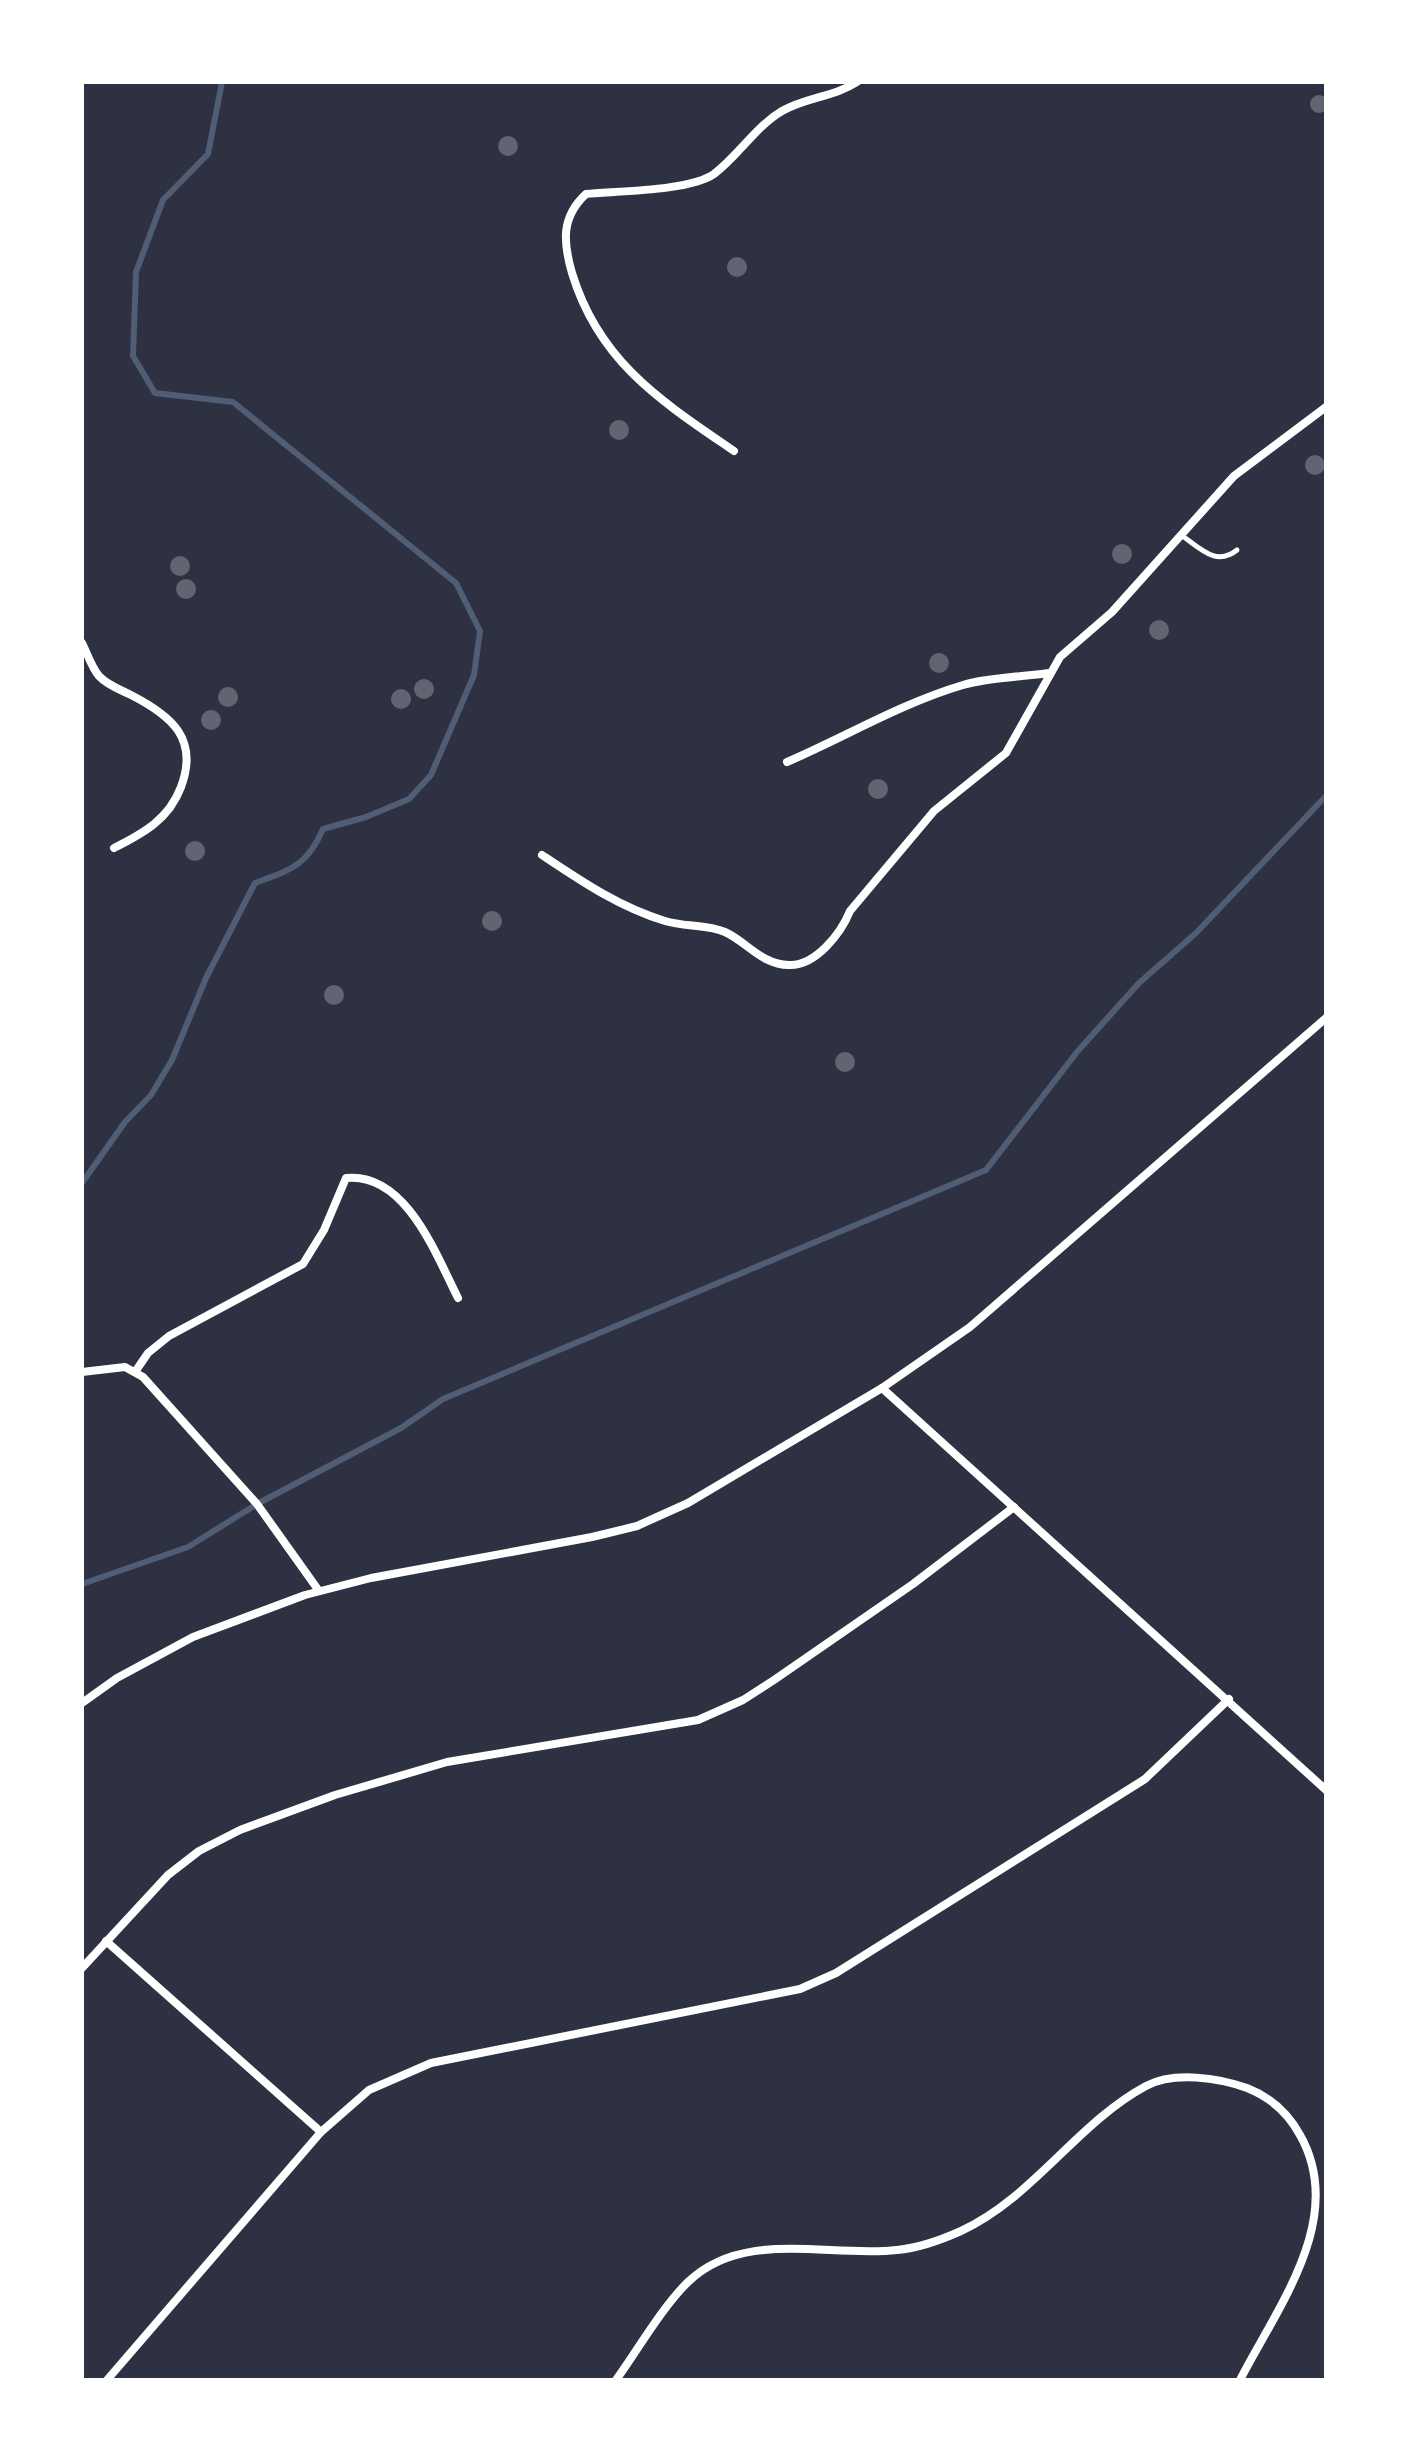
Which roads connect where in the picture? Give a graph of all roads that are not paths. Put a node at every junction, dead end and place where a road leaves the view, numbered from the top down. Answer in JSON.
{"nodes":[{"id":1,"x":857,"y":82,"type":"edge"},
{"id":2,"x":1326,"y":407,"type":"edge"},
{"id":3,"x":734,"y":451,"type":"dead end"},
{"id":4,"x":1181,"y":535,"type":"junction"},
{"id":5,"x":1237,"y":550,"type":"dead end"},
{"id":6,"x":82,"y":643,"type":"edge"},
{"id":7,"x":1049,"y":673,"type":"junction"},
{"id":8,"x":787,"y":762,"type":"dead end"},
{"id":9,"x":114,"y":848,"type":"dead end"},
{"id":10,"x":542,"y":855,"type":"dead end"},
{"id":11,"x":1326,"y":1018,"type":"edge"},
{"id":12,"x":458,"y":1298,"type":"dead end"},
{"id":13,"x":82,"y":1372,"type":"edge"},
{"id":14,"x":135,"y":1372,"type":"junction"},
{"id":15,"x":882,"y":1388,"type":"junction"},
{"id":16,"x":1014,"y":1507,"type":"junction"},
{"id":17,"x":319,"y":1591,"type":"junction"},
{"id":18,"x":1229,"y":1699,"type":"junction"},
{"id":19,"x":82,"y":1703,"type":"edge"},
{"id":20,"x":1326,"y":1790,"type":"edge"},
{"id":21,"x":106,"y":1941,"type":"junction"},
{"id":22,"x":82,"y":1968,"type":"edge"},
{"id":23,"x":321,"y":2132,"type":"junction"},
{"id":24,"x":107,"y":2380,"type":"edge"},
{"id":25,"x":616,"y":2380,"type":"edge"},
{"id":26,"x":1240,"y":2380,"type":"edge"}],
"edges":[{"from":1,"to":3,"type":"street"},
{"from":2,"to":4,"type":"street"},
{"from":4,"to":5,"type":"lane"},
{"from":4,"to":7,"type":"street"},
{"from":6,"to":9,"type":"street"},
{"from":7,"to":8,"type":"street"},
{"from":7,"to":10,"type":"street"},
{"from":11,"to":15,"type":"street"},
{"from":12,"to":14,"type":"street"},
{"from":13,"to":14,"type":"street"},
{"from":14,"to":17,"type":"street"},
{"from":15,"to":16,"type":"street"},
{"from":15,"to":17,"type":"street"},
{"from":16,"to":18,"type":"street"},
{"from":16,"to":21,"type":"street"},
{"from":17,"to":19,"type":"street"},
{"from":18,"to":20,"type":"street"},
{"from":18,"to":23,"type":"street"},
{"from":21,"to":22,"type":"street"},
{"from":21,"to":23,"type":"street"},
{"from":23,"to":24,"type":"street"},
{"from":25,"to":26,"type":"street"}]}
